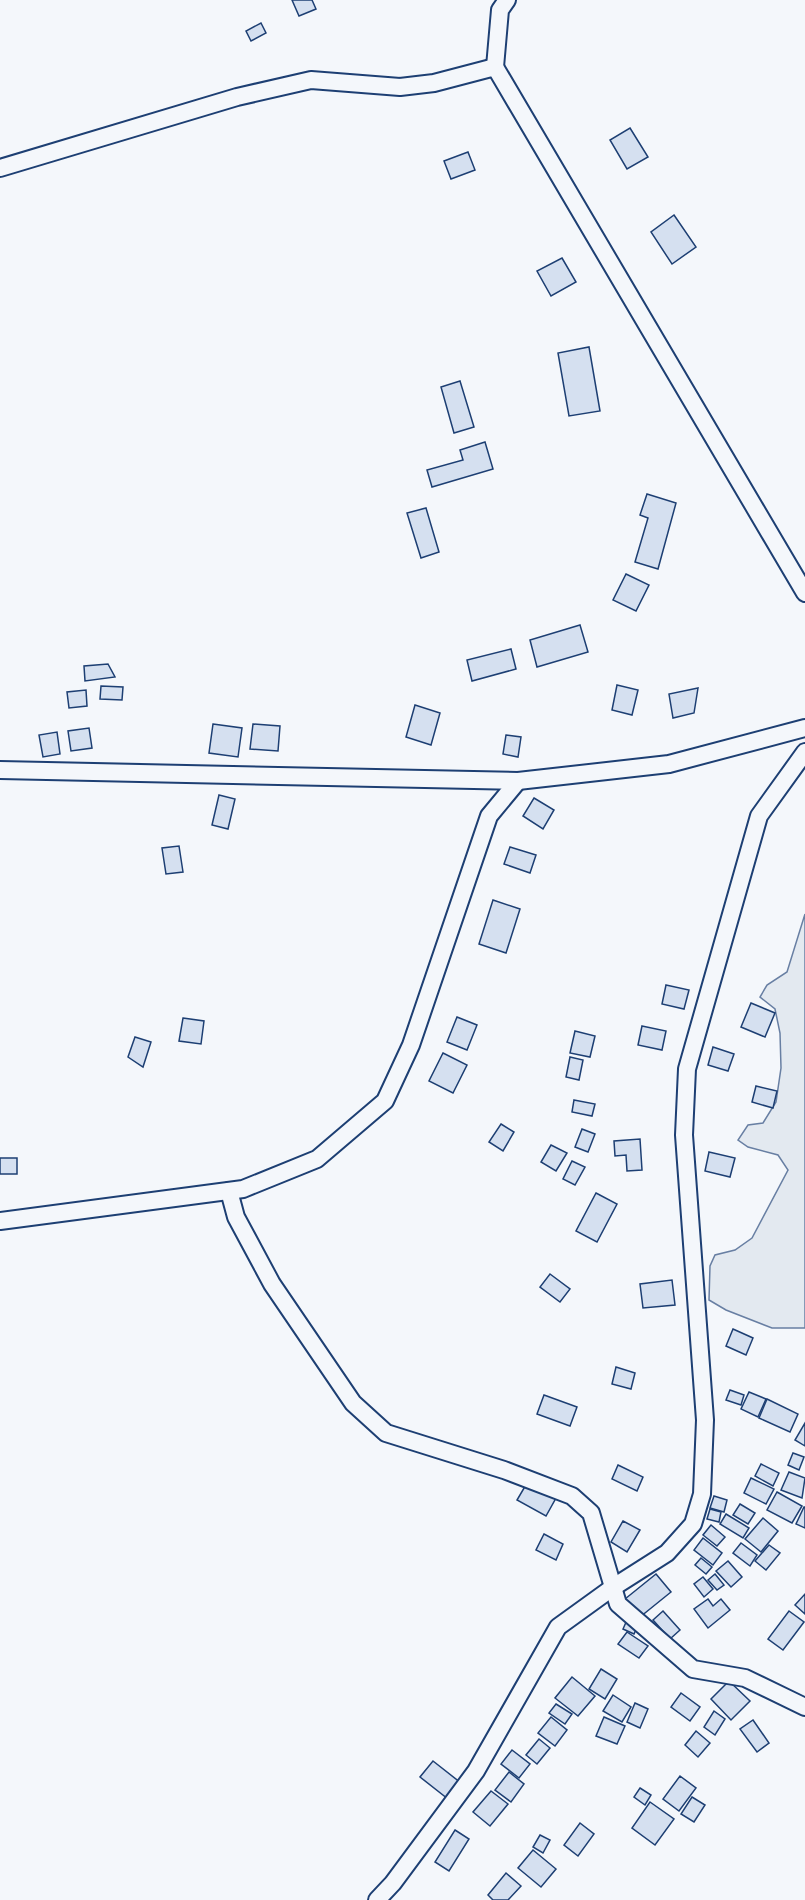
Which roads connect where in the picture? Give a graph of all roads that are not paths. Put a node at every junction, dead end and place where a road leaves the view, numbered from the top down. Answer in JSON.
{"nodes":[{"id":1,"x":507,"y":0,"type":"edge"},
{"id":2,"x":495,"y":67,"type":"junction"},
{"id":3,"x":0,"y":168,"type":"edge"},
{"id":4,"x":805,"y":593,"type":"edge"},
{"id":5,"x":805,"y":728,"type":"edge"},
{"id":6,"x":805,"y":752,"type":"edge"},
{"id":7,"x":0,"y":770,"type":"edge"},
{"id":8,"x":518,"y":781,"type":"junction"},
{"id":9,"x":230,"y":1191,"type":"junction"},
{"id":10,"x":0,"y":1221,"type":"edge"},
{"id":11,"x":612,"y":1588,"type":"junction"},
{"id":12,"x":805,"y":1707,"type":"edge"},
{"id":13,"x":377,"y":1900,"type":"edge"}],
"edges":[{"from":1,"to":2,"type":"street"},
{"from":2,"to":3,"type":"street"},
{"from":2,"to":4,"type":"street"},
{"from":5,"to":8,"type":"street"},
{"from":6,"to":11,"type":"street"},
{"from":7,"to":8,"type":"street"},
{"from":8,"to":9,"type":"street"},
{"from":9,"to":10,"type":"street"},
{"from":9,"to":11,"type":"street"},
{"from":11,"to":12,"type":"street"},
{"from":11,"to":13,"type":"street"}]}
